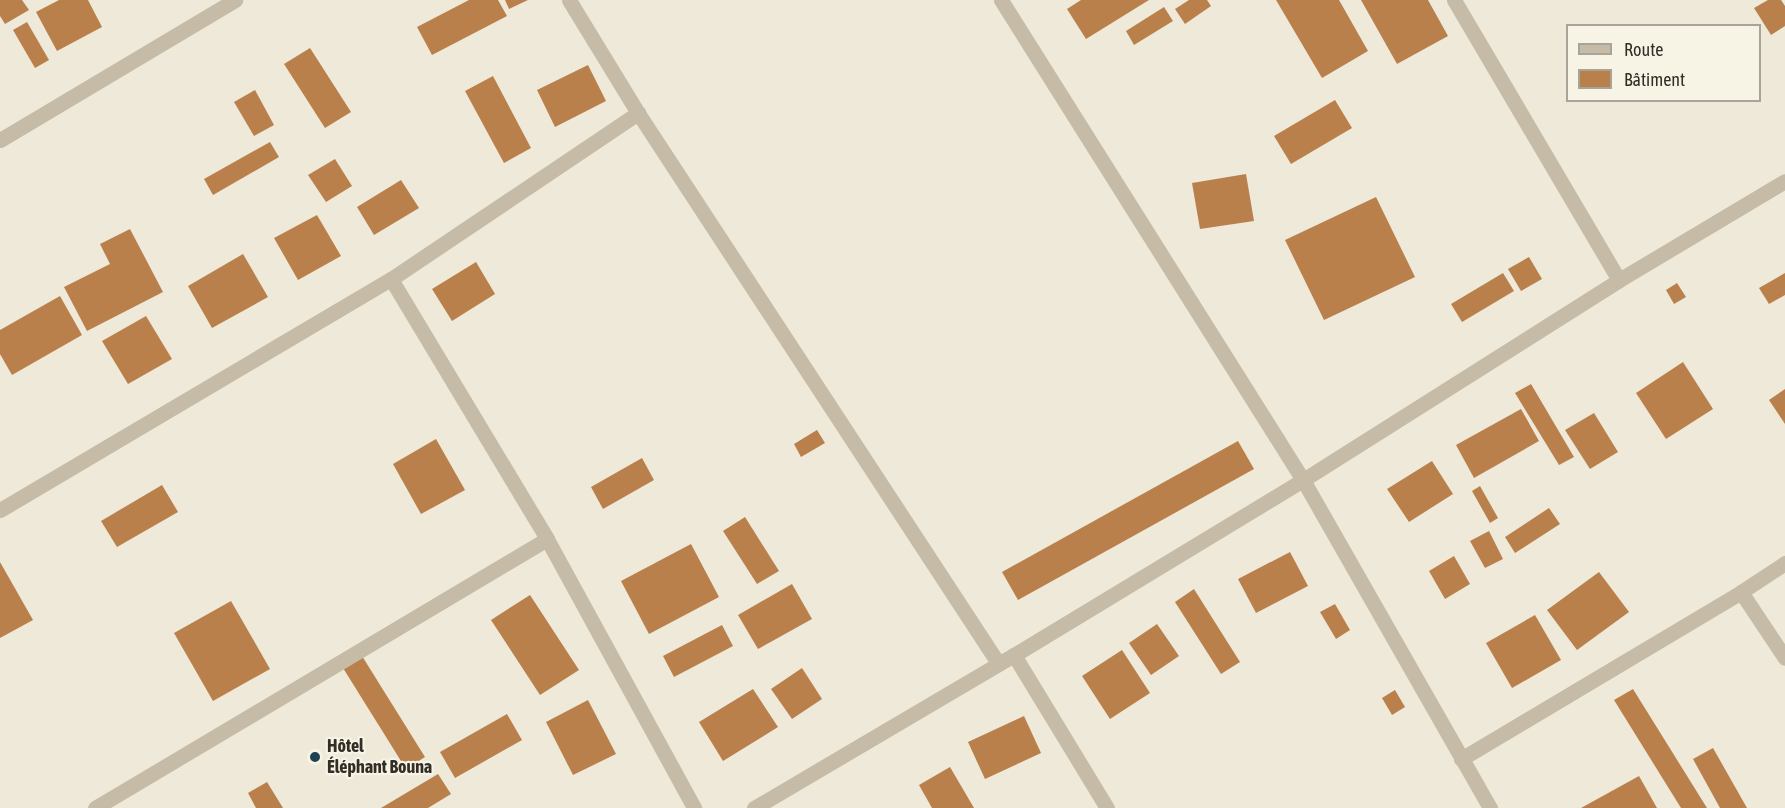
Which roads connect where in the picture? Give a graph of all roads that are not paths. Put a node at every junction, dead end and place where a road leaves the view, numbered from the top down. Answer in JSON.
{"nodes":[{"id":1,"x":235,"y":0,"type":"edge"},
{"id":2,"x":569,"y":0,"type":"edge"},
{"id":3,"x":1001,"y":0,"type":"edge"},
{"id":4,"x":1454,"y":0,"type":"edge"},
{"id":5,"x":638,"y":113,"type":"junction"},
{"id":6,"x":0,"y":140,"type":"edge"},
{"id":7,"x":1785,"y":181,"type":"edge"},
{"id":8,"x":391,"y":279,"type":"junction"},
{"id":9,"x":1619,"y":280,"type":"junction"},
{"id":10,"x":1303,"y":480,"type":"junction"},
{"id":11,"x":0,"y":510,"type":"edge"},
{"id":12,"x":547,"y":539,"type":"junction"},
{"id":13,"x":1785,"y":563,"type":"edge"},
{"id":14,"x":1741,"y":592,"type":"junction"},
{"id":15,"x":1014,"y":655,"type":"junction"},
{"id":16,"x":1785,"y":658,"type":"edge"},
{"id":17,"x":998,"y":663,"type":"junction"},
{"id":18,"x":1461,"y":759,"type":"junction"},
{"id":19,"x":101,"y":807,"type":"edge"},
{"id":20,"x":694,"y":808,"type":"edge"},
{"id":21,"x":754,"y":808,"type":"edge"},
{"id":22,"x":1107,"y":808,"type":"edge"},
{"id":23,"x":1490,"y":808,"type":"edge"}],
"edges":[{"from":1,"to":6,"type":"street"},
{"from":2,"to":5,"type":"street"},
{"from":3,"to":10,"type":"street"},
{"from":4,"to":9,"type":"street"},
{"from":5,"to":8,"type":"street"},
{"from":5,"to":17,"type":"street"},
{"from":7,"to":9,"type":"street"},
{"from":8,"to":11,"type":"street"},
{"from":8,"to":12,"type":"street"},
{"from":9,"to":10,"type":"street"},
{"from":10,"to":15,"type":"street"},
{"from":10,"to":18,"type":"street"},
{"from":12,"to":19,"type":"street"},
{"from":12,"to":20,"type":"street"},
{"from":13,"to":14,"type":"street"},
{"from":14,"to":16,"type":"street"},
{"from":14,"to":18,"type":"street"},
{"from":15,"to":17,"type":"street"},
{"from":15,"to":22,"type":"street"},
{"from":17,"to":21,"type":"street"},
{"from":18,"to":23,"type":"street"}]}
